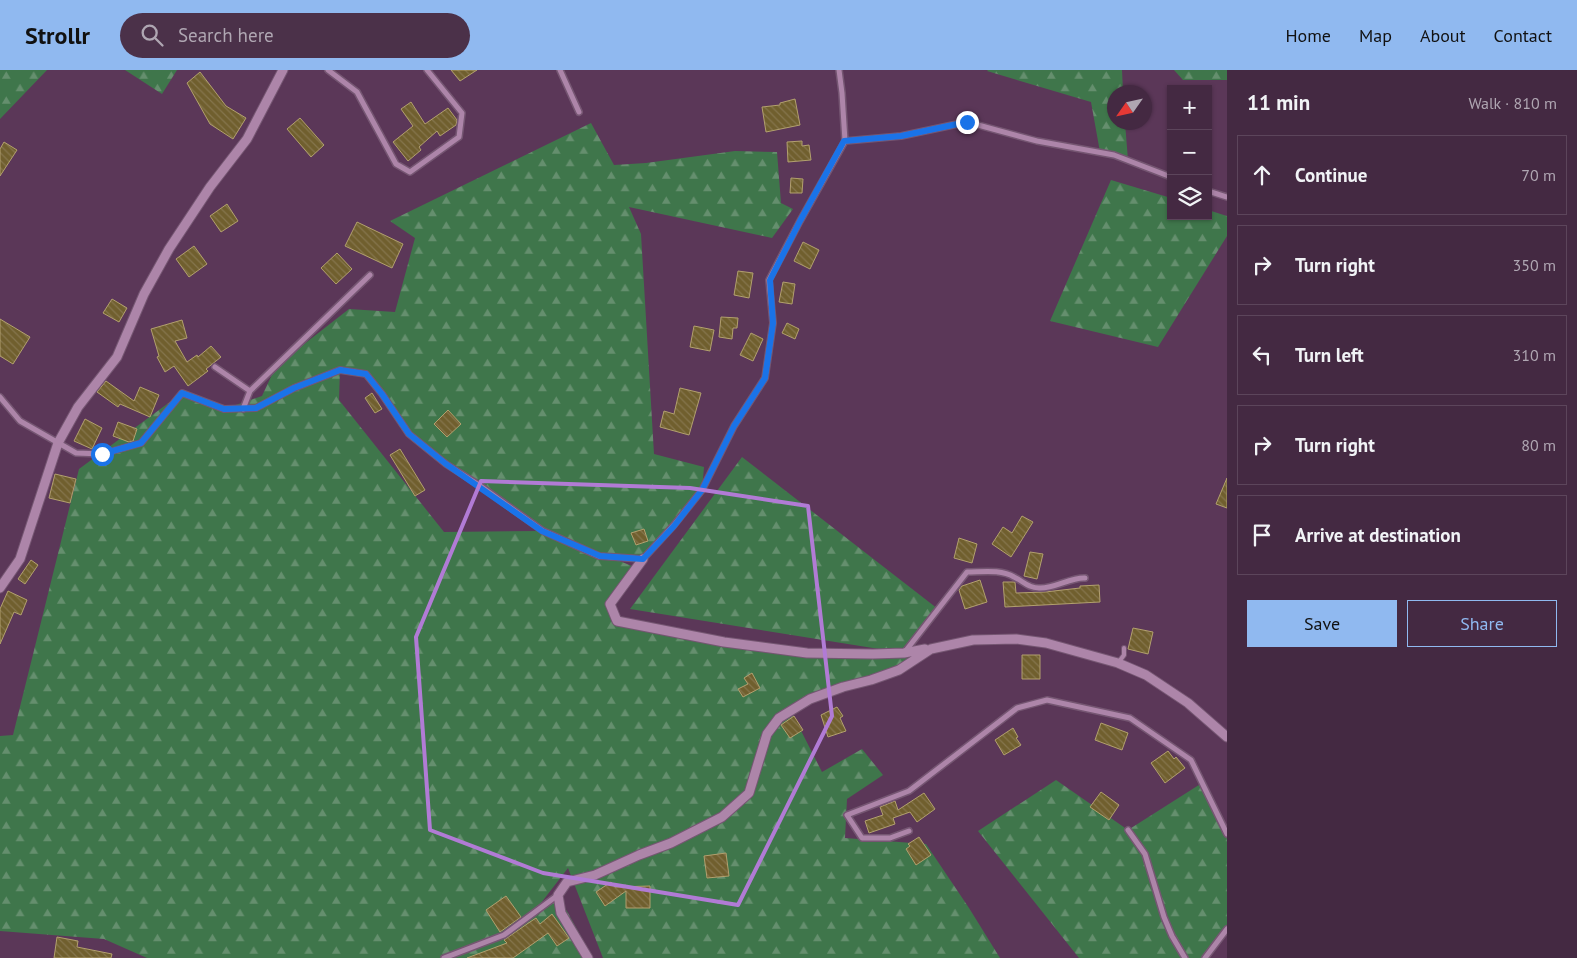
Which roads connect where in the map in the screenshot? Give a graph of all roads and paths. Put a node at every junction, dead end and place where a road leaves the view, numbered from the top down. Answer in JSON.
{"nodes":[{"id":1,"x":283,"y":70,"type":"edge"},
{"id":2,"x":328,"y":70,"type":"edge"},
{"id":3,"x":427,"y":70,"type":"edge"},
{"id":4,"x":560,"y":70,"type":"edge"},
{"id":5,"x":839,"y":70,"type":"edge"},
{"id":6,"x":579,"y":112,"type":"dead end"},
{"id":7,"x":844,"y":141,"type":"junction"},
{"id":8,"x":1167,"y":175,"type":"edge"},
{"id":9,"x":1212,"y":192,"type":"edge"},
{"id":10,"x":1227,"y":197,"type":"edge"},
{"id":11,"x":370,"y":275,"type":"dead end"},
{"id":12,"x":215,"y":366,"type":"dead end"},
{"id":13,"x":250,"y":391,"type":"junction"},
{"id":14,"x":0,"y":397,"type":"edge"},
{"id":15,"x":244,"y":408,"type":"junction"},
{"id":16,"x":58,"y":443,"type":"junction"},
{"id":17,"x":643,"y":559,"type":"junction"},
{"id":18,"x":1085,"y":578,"type":"dead end"},
{"id":19,"x":0,"y":588,"type":"edge"},
{"id":20,"x":931,"y":648,"type":"junction"},
{"id":21,"x":1124,"y":648,"type":"dead end"},
{"id":22,"x":904,"y":653,"type":"junction"},
{"id":23,"x":1118,"y":663,"type":"junction"},
{"id":24,"x":1227,"y":737,"type":"edge"},
{"id":25,"x":1128,"y":830,"type":"dead end"},
{"id":26,"x":909,"y":831,"type":"dead end"},
{"id":27,"x":1227,"y":834,"type":"edge"},
{"id":28,"x":558,"y":896,"type":"junction"},
{"id":29,"x":1227,"y":929,"type":"edge"},
{"id":30,"x":444,"y":958,"type":"edge"},
{"id":31,"x":588,"y":958,"type":"edge"},
{"id":32,"x":1185,"y":958,"type":"edge"},
{"id":33,"x":1206,"y":958,"type":"edge"}],
"edges":[{"from":1,"to":16,"type":"street"},
{"from":2,"to":3,"type":"street"},
{"from":4,"to":6,"type":"street"},
{"from":5,"to":7,"type":"street"},
{"from":7,"to":8,"type":"street"},
{"from":7,"to":17,"type":"street"},
{"from":9,"to":10,"type":"street"},
{"from":11,"to":13,"type":"street"},
{"from":12,"to":13,"type":"street"},
{"from":13,"to":15,"type":"street"},
{"from":14,"to":16,"type":"street"},
{"from":15,"to":16,"type":"street"},
{"from":15,"to":17,"type":"street"},
{"from":16,"to":19,"type":"street"},
{"from":17,"to":22,"type":"street"},
{"from":18,"to":22,"type":"street"},
{"from":20,"to":22,"type":"street"},
{"from":20,"to":23,"type":"street"},
{"from":20,"to":28,"type":"street"},
{"from":21,"to":23,"type":"lane"},
{"from":23,"to":24,"type":"street"},
{"from":25,"to":32,"type":"street"},
{"from":26,"to":27,"type":"street"},
{"from":28,"to":30,"type":"street"},
{"from":28,"to":31,"type":"street"},
{"from":29,"to":33,"type":"street"}]}
